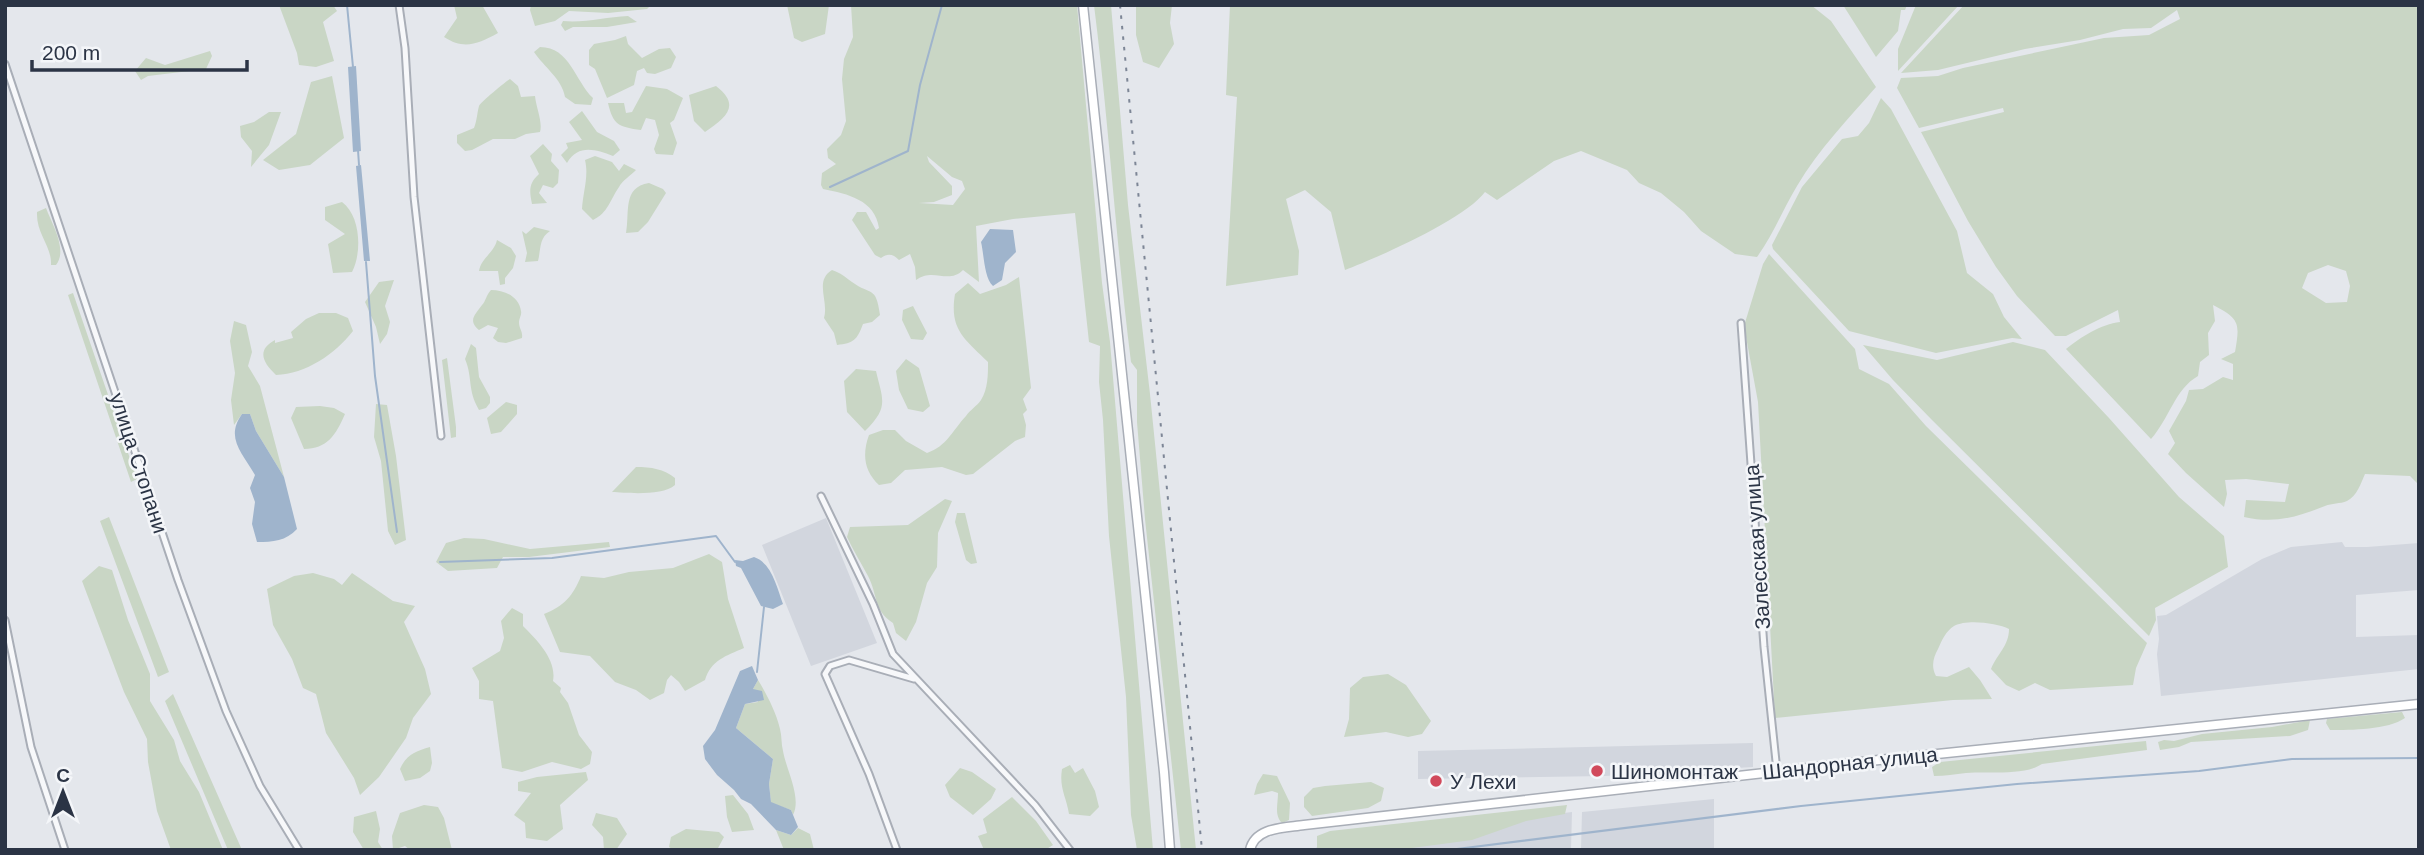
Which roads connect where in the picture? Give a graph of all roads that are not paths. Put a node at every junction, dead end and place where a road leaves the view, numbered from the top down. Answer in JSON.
{"nodes":[{"id":1,"x":399,"y":5,"type":"edge"},
{"id":2,"x":1083,"y":5,"type":"edge"},
{"id":3,"x":5,"y":64,"type":"edge"},
{"id":4,"x":1741,"y":323,"type":"dead end"},
{"id":5,"x":441,"y":436,"type":"dead end"},
{"id":6,"x":821,"y":496,"type":"dead end"},
{"id":7,"x":5,"y":620,"type":"edge"},
{"id":8,"x":917,"y":680,"type":"junction"},
{"id":9,"x":2419,"y":704,"type":"edge"},
{"id":10,"x":1777,"y":771,"type":"junction"},
{"id":11,"x":65,"y":850,"type":"edge"},
{"id":12,"x":299,"y":850,"type":"edge"},
{"id":13,"x":897,"y":850,"type":"edge"},
{"id":14,"x":1070,"y":850,"type":"edge"},
{"id":15,"x":1170,"y":850,"type":"edge"},
{"id":16,"x":1250,"y":850,"type":"edge"}],
"edges":[{"from":1,"to":5,"type":"street"},
{"from":2,"to":15,"type":"street"},
{"from":3,"to":12,"type":"street","name":"улица Стопани"},
{"from":4,"to":10,"type":"street","name":"Залесская улица"},
{"from":6,"to":8,"type":"street"},
{"from":7,"to":11,"type":"street"},
{"from":8,"to":13,"type":"street"},
{"from":8,"to":14,"type":"street"},
{"from":9,"to":10,"type":"street","name":"Шандорная улица"},
{"from":10,"to":16,"type":"street","name":"Шандорная улица"}]}
